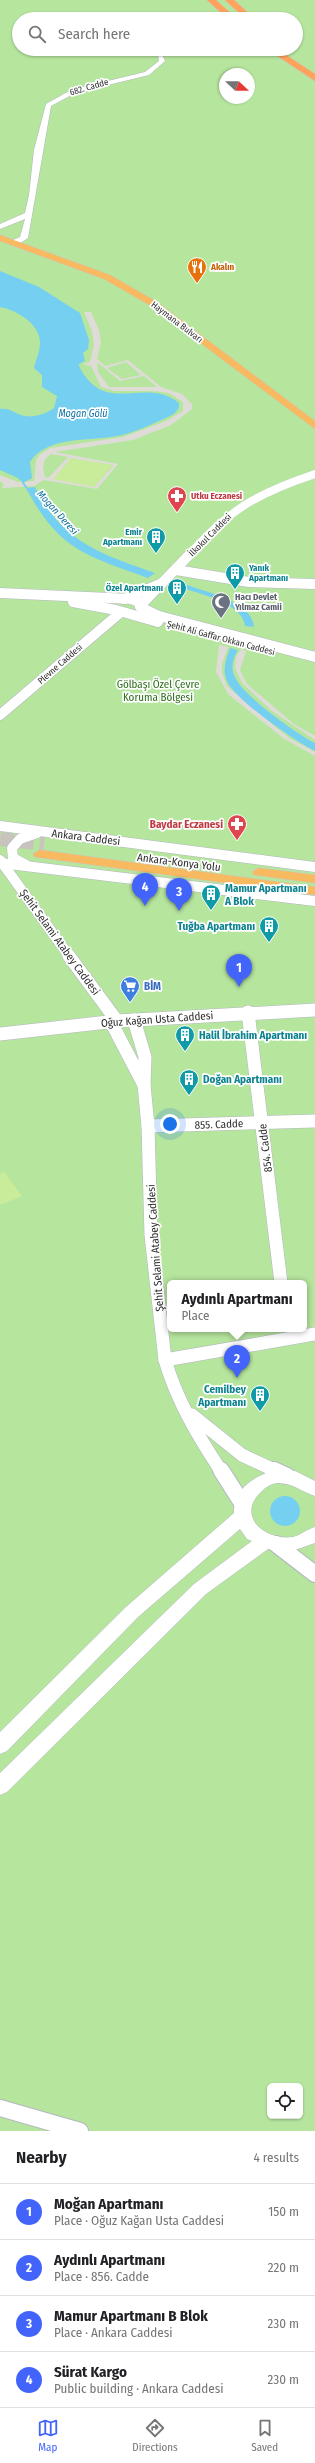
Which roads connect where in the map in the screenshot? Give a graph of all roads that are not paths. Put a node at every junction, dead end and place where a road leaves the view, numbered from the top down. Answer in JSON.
{"nodes":[{"id":1,"x":211,"y":0,"type":"edge"},
{"id":2,"x":229,"y":0,"type":"edge"},
{"id":3,"x":224,"y":12,"type":"edge"},
{"id":4,"x":243,"y":12,"type":"edge"},
{"id":5,"x":160,"y":56,"type":"edge"},
{"id":6,"x":282,"y":56,"type":"edge"},
{"id":7,"x":315,"y":78,"type":"edge"},
{"id":8,"x":29,"y":214,"type":"junction"},
{"id":9,"x":0,"y":228,"type":"edge"},
{"id":10,"x":0,"y":238,"type":"edge"},
{"id":11,"x":24,"y":238,"type":"junction"},
{"id":12,"x":14,"y":243,"type":"junction"},
{"id":13,"x":315,"y":416,"type":"edge"},
{"id":14,"x":315,"y":426,"type":"edge"},
{"id":15,"x":315,"y":474,"type":"edge"},
{"id":16,"x":176,"y":570,"type":"junction"},
{"id":17,"x":165,"y":582,"type":"junction"},
{"id":18,"x":315,"y":584,"type":"edge"},
{"id":19,"x":0,"y":592,"type":"edge"},
{"id":20,"x":0,"y":598,"type":"edge"},
{"id":21,"x":128,"y":599,"type":"junction"},
{"id":22,"x":140,"y":607,"type":"junction"},
{"id":23,"x":121,"y":612,"type":"junction"},
{"id":24,"x":315,"y":658,"type":"edge"},
{"id":25,"x":315,"y":663,"type":"edge"},
{"id":26,"x":0,"y":715,"type":"edge"},
{"id":27,"x":0,"y":826,"type":"edge"},
{"id":28,"x":44,"y":843,"type":"junction"},
{"id":29,"x":1,"y":862,"type":"edge"},
{"id":30,"x":31,"y":867,"type":"junction"},
{"id":31,"x":315,"y":868,"type":"edge"},
{"id":32,"x":315,"y":879,"type":"edge"},
{"id":33,"x":17,"y":882,"type":"junction"},
{"id":34,"x":315,"y":891,"type":"edge"},
{"id":35,"x":315,"y":901,"type":"edge"},
{"id":36,"x":315,"y":1010,"type":"edge"},
{"id":37,"x":248,"y":1012,"type":"junction"},
{"id":38,"x":134,"y":1020,"type":"junction"},
{"id":39,"x":114,"y":1022,"type":"junction"},
{"id":40,"x":0,"y":1034,"type":"edge"},
{"id":41,"x":144,"y":1085,"type":"junction"},
{"id":42,"x":315,"y":1122,"type":"edge"},
{"id":43,"x":262,"y":1123,"type":"junction"},
{"id":44,"x":148,"y":1126,"type":"junction"},
{"id":45,"x":281,"y":1280,"type":"edge"},
{"id":46,"x":287,"y":1334,"type":"edge"},
{"id":47,"x":315,"y":1334,"type":"edge"},
{"id":48,"x":165,"y":1360,"type":"junction"},
{"id":49,"x":184,"y":1408,"type":"junction"},
{"id":50,"x":300,"y":1478,"type":"edge"},
{"id":51,"x":315,"y":1489,"type":"edge"},
{"id":52,"x":243,"y":1510,"type":"junction"},
{"id":53,"x":315,"y":1534,"type":"edge"},
{"id":54,"x":271,"y":1543,"type":"junction"},
{"id":55,"x":315,"y":1574,"type":"edge"},
{"id":56,"x":0,"y":1745,"type":"edge"},
{"id":57,"x":0,"y":1786,"type":"edge"},
{"id":58,"x":0,"y":2108,"type":"edge"},
{"id":59,"x":80,"y":2131,"type":"edge"}],
"edges":[{"from":1,"to":3,"type":"highway"},
{"from":2,"to":4,"type":"highway"},
{"from":5,"to":8,"type":"main road","name":"682. Cadde"},
{"from":6,"to":7,"type":"highway"},
{"from":8,"to":9,"type":"main road"},
{"from":8,"to":11,"type":"main road","name":"682. Cadde"},
{"from":9,"to":11,"type":"highway","name":"Haymana Bulvarı"},
{"from":10,"to":12,"type":"highway","name":"Haymana Bulvarı"},
{"from":11,"to":12,"type":"main road"},
{"from":11,"to":13,"type":"highway","name":"Haymana Bulvarı"},
{"from":12,"to":14,"type":"highway","name":"Haymana Bulvarı"},
{"from":15,"to":16,"type":"street","name":"İlkokul Caddesi"},
{"from":16,"to":17,"type":"street","name":"İlkokul Caddesi"},
{"from":16,"to":18,"type":"street"},
{"from":17,"to":21,"type":"street"},
{"from":17,"to":22,"type":"street","name":"İlkokul Caddesi"},
{"from":19,"to":21,"type":"street","name":"Şehit Ali Gaffar Okkan Caddesi"},
{"from":20,"to":23,"type":"street","name":"Şehit Ali Gaffar Okkan Caddesi"},
{"from":21,"to":22,"type":"street","name":"Şehit Ali Gaffar Okkan Caddesi"},
{"from":21,"to":23,"type":"street"},
{"from":22,"to":23,"type":"street"},
{"from":22,"to":24,"type":"street","name":"Şehit Ali Gaffar Okkan Caddesi"},
{"from":23,"to":25,"type":"street","name":"Şehit Ali Gaffar Okkan Caddesi"},
{"from":23,"to":26,"type":"street","name":"Plevne Caddesi"},
{"from":27,"to":28,"type":"street","name":"Ankara Caddesi"},
{"from":28,"to":30,"type":"street"},
{"from":28,"to":31,"type":"street","name":"Ankara Caddesi"},
{"from":28,"to":32,"type":"highway","name":"Ankara-Konya Yolu"},
{"from":28,"to":34,"type":"highway"},
{"from":29,"to":30,"type":"street"},
{"from":29,"to":33,"type":"street","name":"Şehit Selami Atabey Caddesi"},
{"from":30,"to":33,"type":"street"},
{"from":30,"to":35,"type":"street"},
{"from":33,"to":39,"type":"street","name":"Şehit Selami Atabey Caddesi"},
{"from":36,"to":37,"type":"street","name":"Oğuz Kağan Usta Caddesi"},
{"from":37,"to":38,"type":"street","name":"Oğuz Kağan Usta Caddesi"},
{"from":37,"to":43,"type":"street","name":"854. Cadde"},
{"from":38,"to":39,"type":"street","name":"Oğuz Kağan Usta Caddesi"},
{"from":38,"to":41,"type":"street","name":"Şehit Selami Atabey Caddesi"},
{"from":39,"to":40,"type":"street","name":"Oğuz Kağan Usta Caddesi"},
{"from":39,"to":41,"type":"street","name":"Şehit Selami Atabey Caddesi"},
{"from":41,"to":44,"type":"street","name":"Şehit Selami Atabey Caddesi"},
{"from":42,"to":43,"type":"street","name":"855. Cadde"},
{"from":43,"to":44,"type":"street","name":"855. Cadde"},
{"from":43,"to":45,"type":"street","name":"854. Cadde"},
{"from":44,"to":48,"type":"street","name":"Şehit Selami Atabey Caddesi"},
{"from":46,"to":47,"type":"street"},
{"from":46,"to":48,"type":"street"},
{"from":48,"to":49,"type":"street","name":"Şehit Selami Atabey Caddesi"},
{"from":49,"to":50,"type":"street","name":"Şehit Selami Atabey Caddesi"},
{"from":49,"to":52,"type":"street","name":"Şehit Selami Atabey Caddesi"},
{"from":50,"to":51,"type":"main road"},
{"from":50,"to":52,"type":"main road"},
{"from":52,"to":54,"type":"main road"},
{"from":52,"to":56,"type":"main road"},
{"from":53,"to":54,"type":"main road"},
{"from":54,"to":55,"type":"street"},
{"from":54,"to":57,"type":"main road"},
{"from":58,"to":59,"type":"street"}]}
